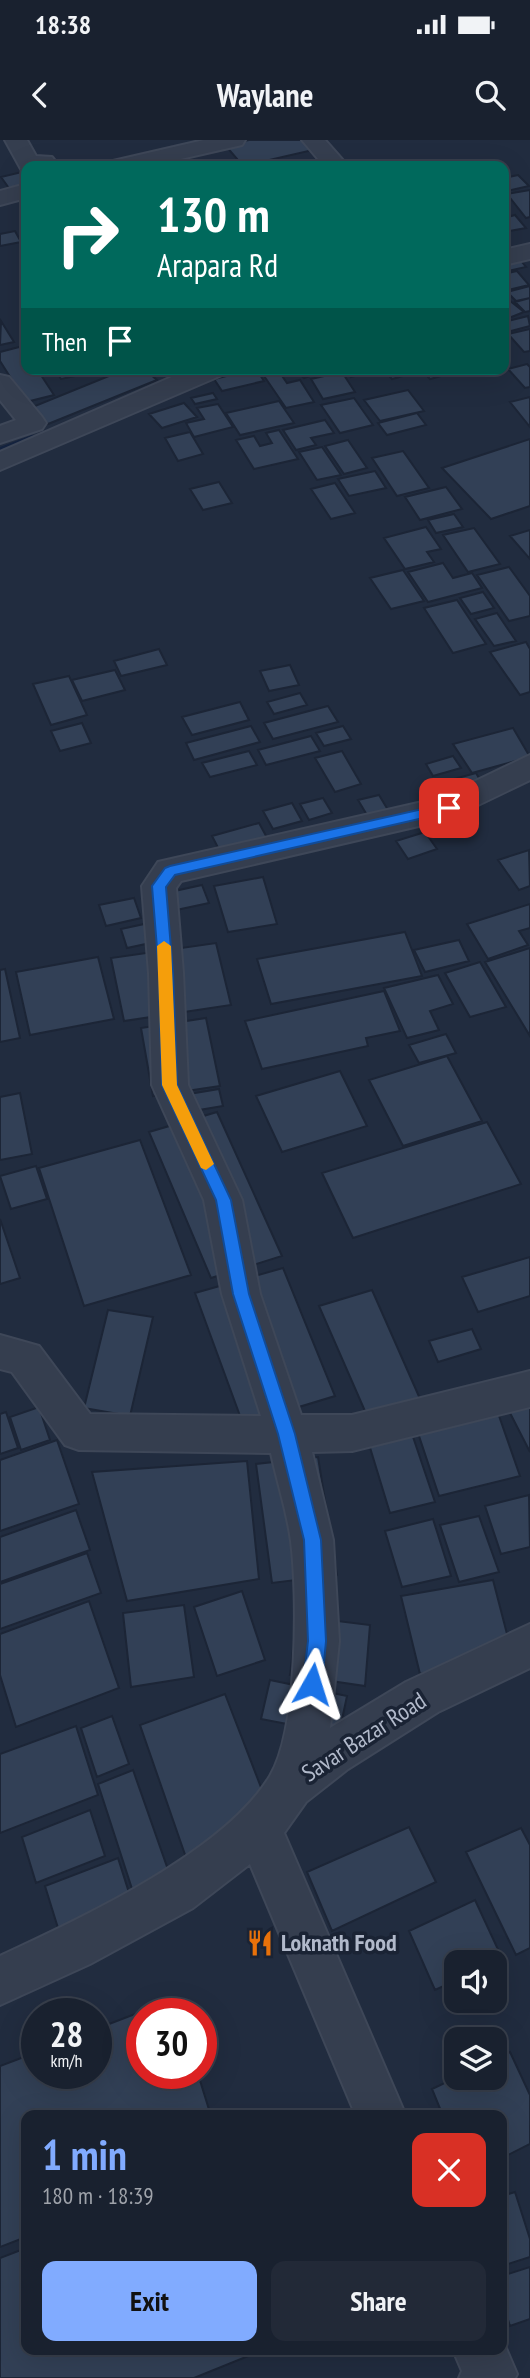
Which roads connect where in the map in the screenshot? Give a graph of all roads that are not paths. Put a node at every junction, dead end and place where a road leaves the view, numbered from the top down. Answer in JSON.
{"nodes":[{"id":1,"x":16,"y":140,"type":"edge"},
{"id":2,"x":234,"y":140,"type":"edge"},
{"id":3,"x":313,"y":140,"type":"edge"},
{"id":4,"x":27,"y":161,"type":"edge"},
{"id":5,"x":143,"y":161,"type":"edge"},
{"id":6,"x":332,"y":161,"type":"edge"},
{"id":7,"x":21,"y":192,"type":"edge"},
{"id":8,"x":0,"y":198,"type":"edge"},
{"id":9,"x":530,"y":251,"type":"edge"},
{"id":10,"x":509,"y":257,"type":"edge"},
{"id":11,"x":199,"y":375,"type":"edge"},
{"id":12,"x":0,"y":383,"type":"edge"},
{"id":13,"x":0,"y":435,"type":"edge"},
{"id":14,"x":0,"y":462,"type":"edge"},
{"id":15,"x":530,"y":766,"type":"edge"},
{"id":16,"x":0,"y":1352,"type":"edge"},
{"id":17,"x":530,"y":1389,"type":"edge"},
{"id":18,"x":287,"y":1434,"type":"junction"},
{"id":19,"x":530,"y":1646,"type":"edge"},
{"id":20,"x":290,"y":1786,"type":"junction"},
{"id":21,"x":259,"y":1829,"type":"junction"},
{"id":22,"x":0,"y":1981,"type":"edge"},
{"id":23,"x":378,"y":2110,"type":"edge"},
{"id":24,"x":482,"y":2355,"type":"edge"},
{"id":25,"x":486,"y":2378,"type":"edge"}],
"edges":[{"from":1,"to":4,"type":"street"},
{"from":2,"to":5,"type":"street"},
{"from":3,"to":6,"type":"street"},
{"from":7,"to":8,"type":"street"},
{"from":9,"to":10,"type":"street"},
{"from":11,"to":14,"type":"street"},
{"from":12,"to":13,"type":"street"},
{"from":15,"to":18,"type":"street"},
{"from":16,"to":18,"type":"street"},
{"from":17,"to":18,"type":"street"},
{"from":18,"to":20,"type":"street"},
{"from":19,"to":20,"type":"street","name":"Savar Bazar Road"},
{"from":20,"to":21,"type":"street","name":"Savar Bazar Road"},
{"from":21,"to":22,"type":"street","name":"Savar Bazar Road"},
{"from":21,"to":23,"type":"street"},
{"from":24,"to":25,"type":"street"}]}
